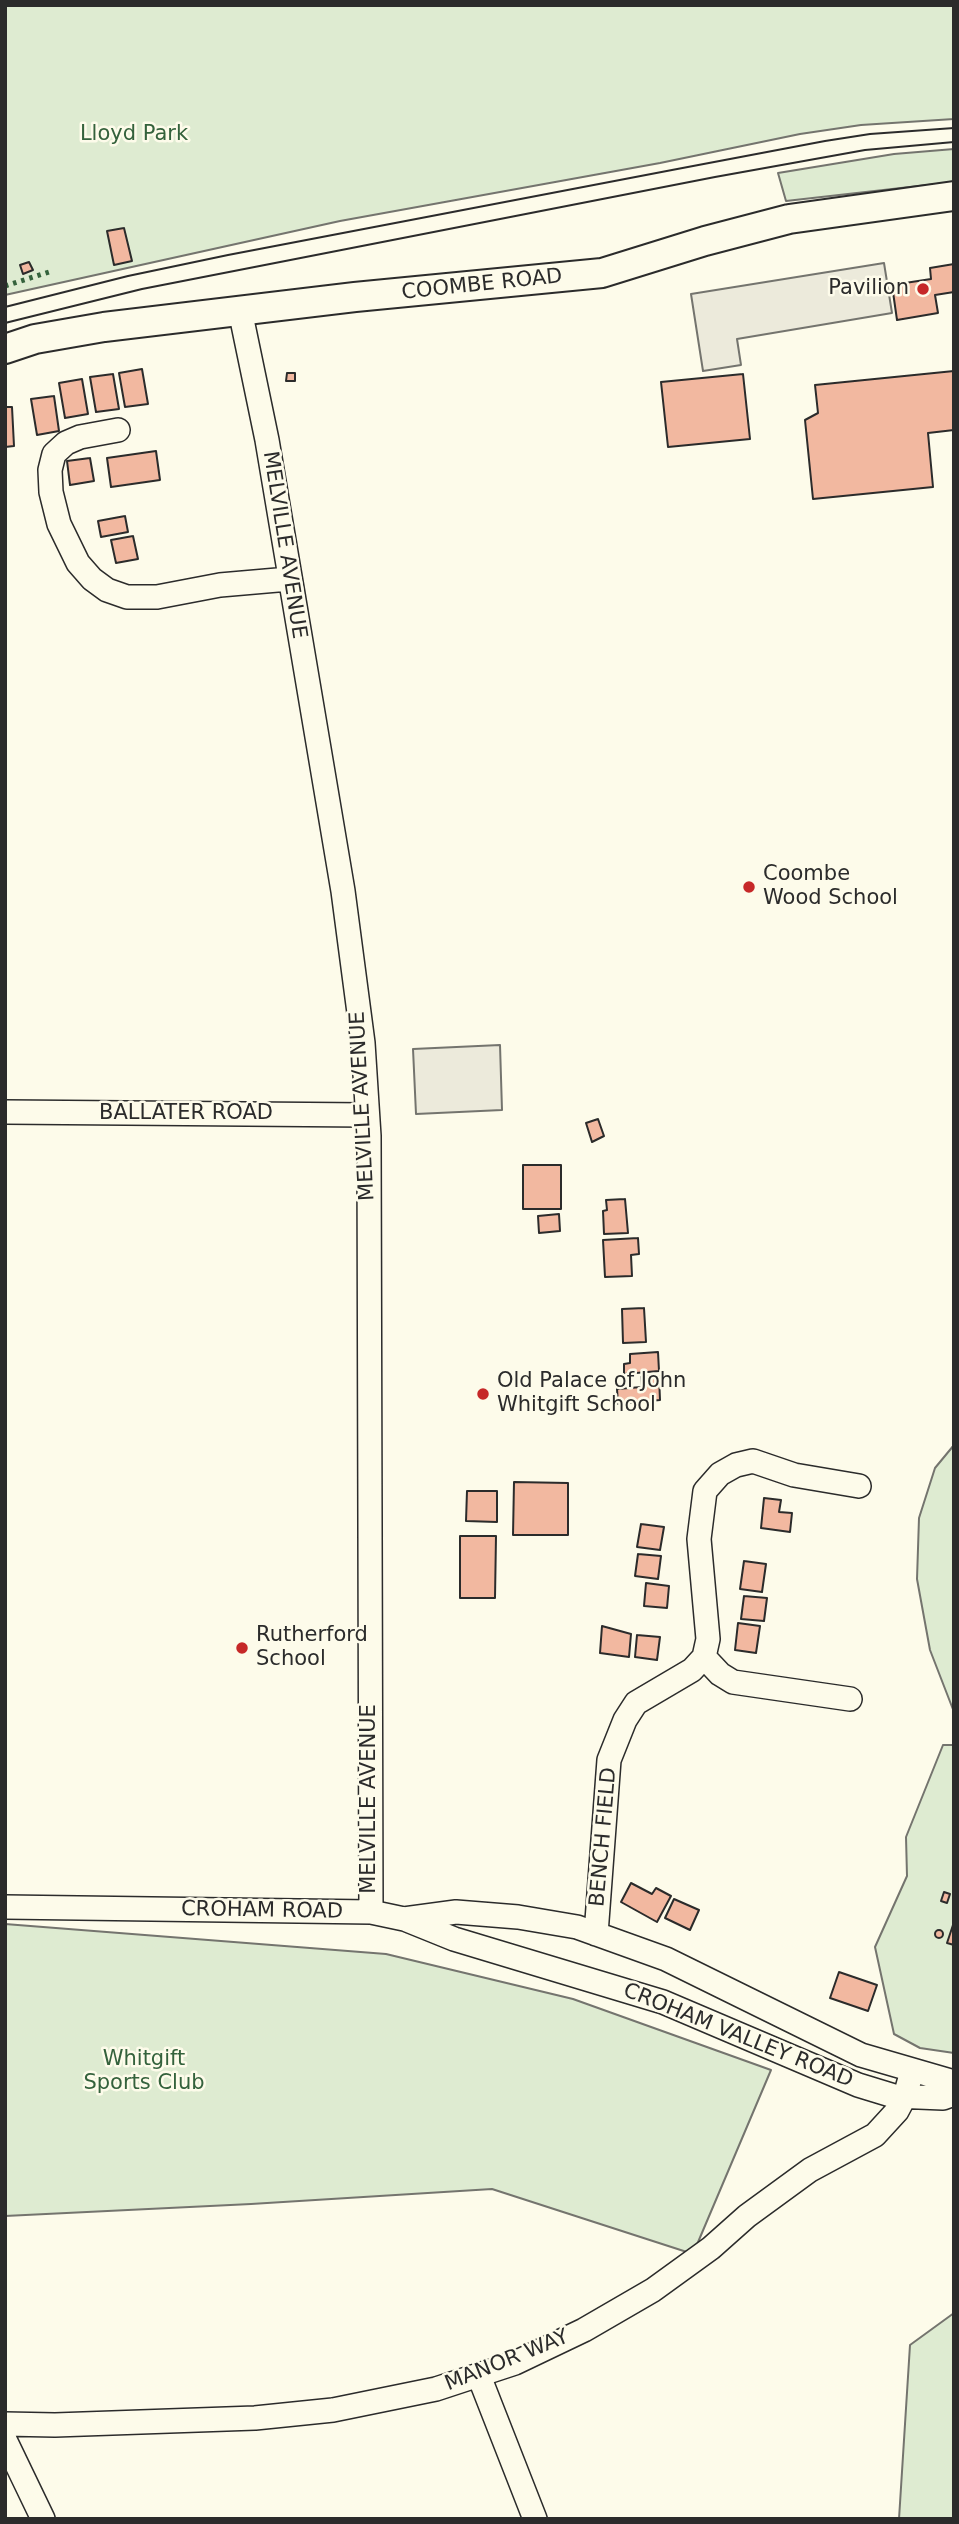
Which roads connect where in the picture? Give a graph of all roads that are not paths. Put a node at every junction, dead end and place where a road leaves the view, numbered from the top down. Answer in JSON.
{"nodes":[{"id":1,"x":954,"y":196,"type":"edge"},
{"id":2,"x":240,"y":310,"type":"junction"},
{"id":3,"x":5,"y":349,"type":"edge"},
{"id":4,"x":118,"y":430,"type":"dead end"},
{"id":5,"x":289,"y":579,"type":"junction"},
{"id":6,"x":5,"y":1112,"type":"edge"},
{"id":7,"x":367,"y":1115,"type":"junction"},
{"id":8,"x":859,"y":1486,"type":"dead end"},
{"id":9,"x":704,"y":1657,"type":"junction"},
{"id":10,"x":850,"y":1699,"type":"dead end"},
{"id":11,"x":5,"y":1907,"type":"edge"},
{"id":12,"x":371,"y":1912,"type":"junction"},
{"id":13,"x":518,"y":1917,"type":"joint"},
{"id":14,"x":404,"y":1919,"type":"junction"},
{"id":15,"x":596,"y":1934,"type":"junction"},
{"id":16,"x":912,"y":2071,"type":"junction"},
{"id":17,"x":954,"y":2082,"type":"edge"},
{"id":18,"x":954,"y":2094,"type":"edge"},
{"id":19,"x":905,"y":2096,"type":"junction"},
{"id":20,"x":479,"y":2376,"type":"junction"},
{"id":21,"x":5,"y":2424,"type":"edge"},
{"id":22,"x":5,"y":2440,"type":"edge"},
{"id":23,"x":43,"y":2519,"type":"edge"},
{"id":24,"x":535,"y":2519,"type":"edge"}],
"edges":[{"from":1,"to":2,"type":"main road","name":"COOMBE ROAD"},
{"from":2,"to":3,"type":"main road","name":"COOMBE ROAD"},
{"from":2,"to":5,"type":"street","name":"MELVILLE AVENUE"},
{"from":4,"to":5,"type":"street"},
{"from":5,"to":7,"type":"street","name":"MELVILLE AVENUE"},
{"from":6,"to":7,"type":"street","name":"BALLATER ROAD"},
{"from":7,"to":12,"type":"street","name":"MELVILLE AVENUE"},
{"from":8,"to":9,"type":"street"},
{"from":9,"to":10,"type":"street"},
{"from":9,"to":15,"type":"street","name":"BENCH FIELD"},
{"from":11,"to":12,"type":"street","name":"CROHAM ROAD"},
{"from":12,"to":14,"type":"street","name":"CROHAM ROAD"},
{"from":13,"to":14,"type":"street","name":"CROHAM ROAD"},
{"from":13,"to":15,"type":"street","name":"CROHAM VALLEY ROAD"},
{"from":14,"to":19,"type":"street","name":"CROHAM VALLEY ROAD"},
{"from":15,"to":16,"type":"street","name":"CROHAM VALLEY ROAD"},
{"from":16,"to":17,"type":"street","name":"CROHAM VALLEY ROAD"},
{"from":16,"to":19,"type":"street","name":"MANOR WAY"},
{"from":18,"to":19,"type":"street","name":"CROHAM VALLEY ROAD"},
{"from":19,"to":20,"type":"street","name":"MANOR WAY"},
{"from":20,"to":21,"type":"street","name":"MANOR WAY"},
{"from":20,"to":24,"type":"street"},
{"from":22,"to":23,"type":"street"}]}
